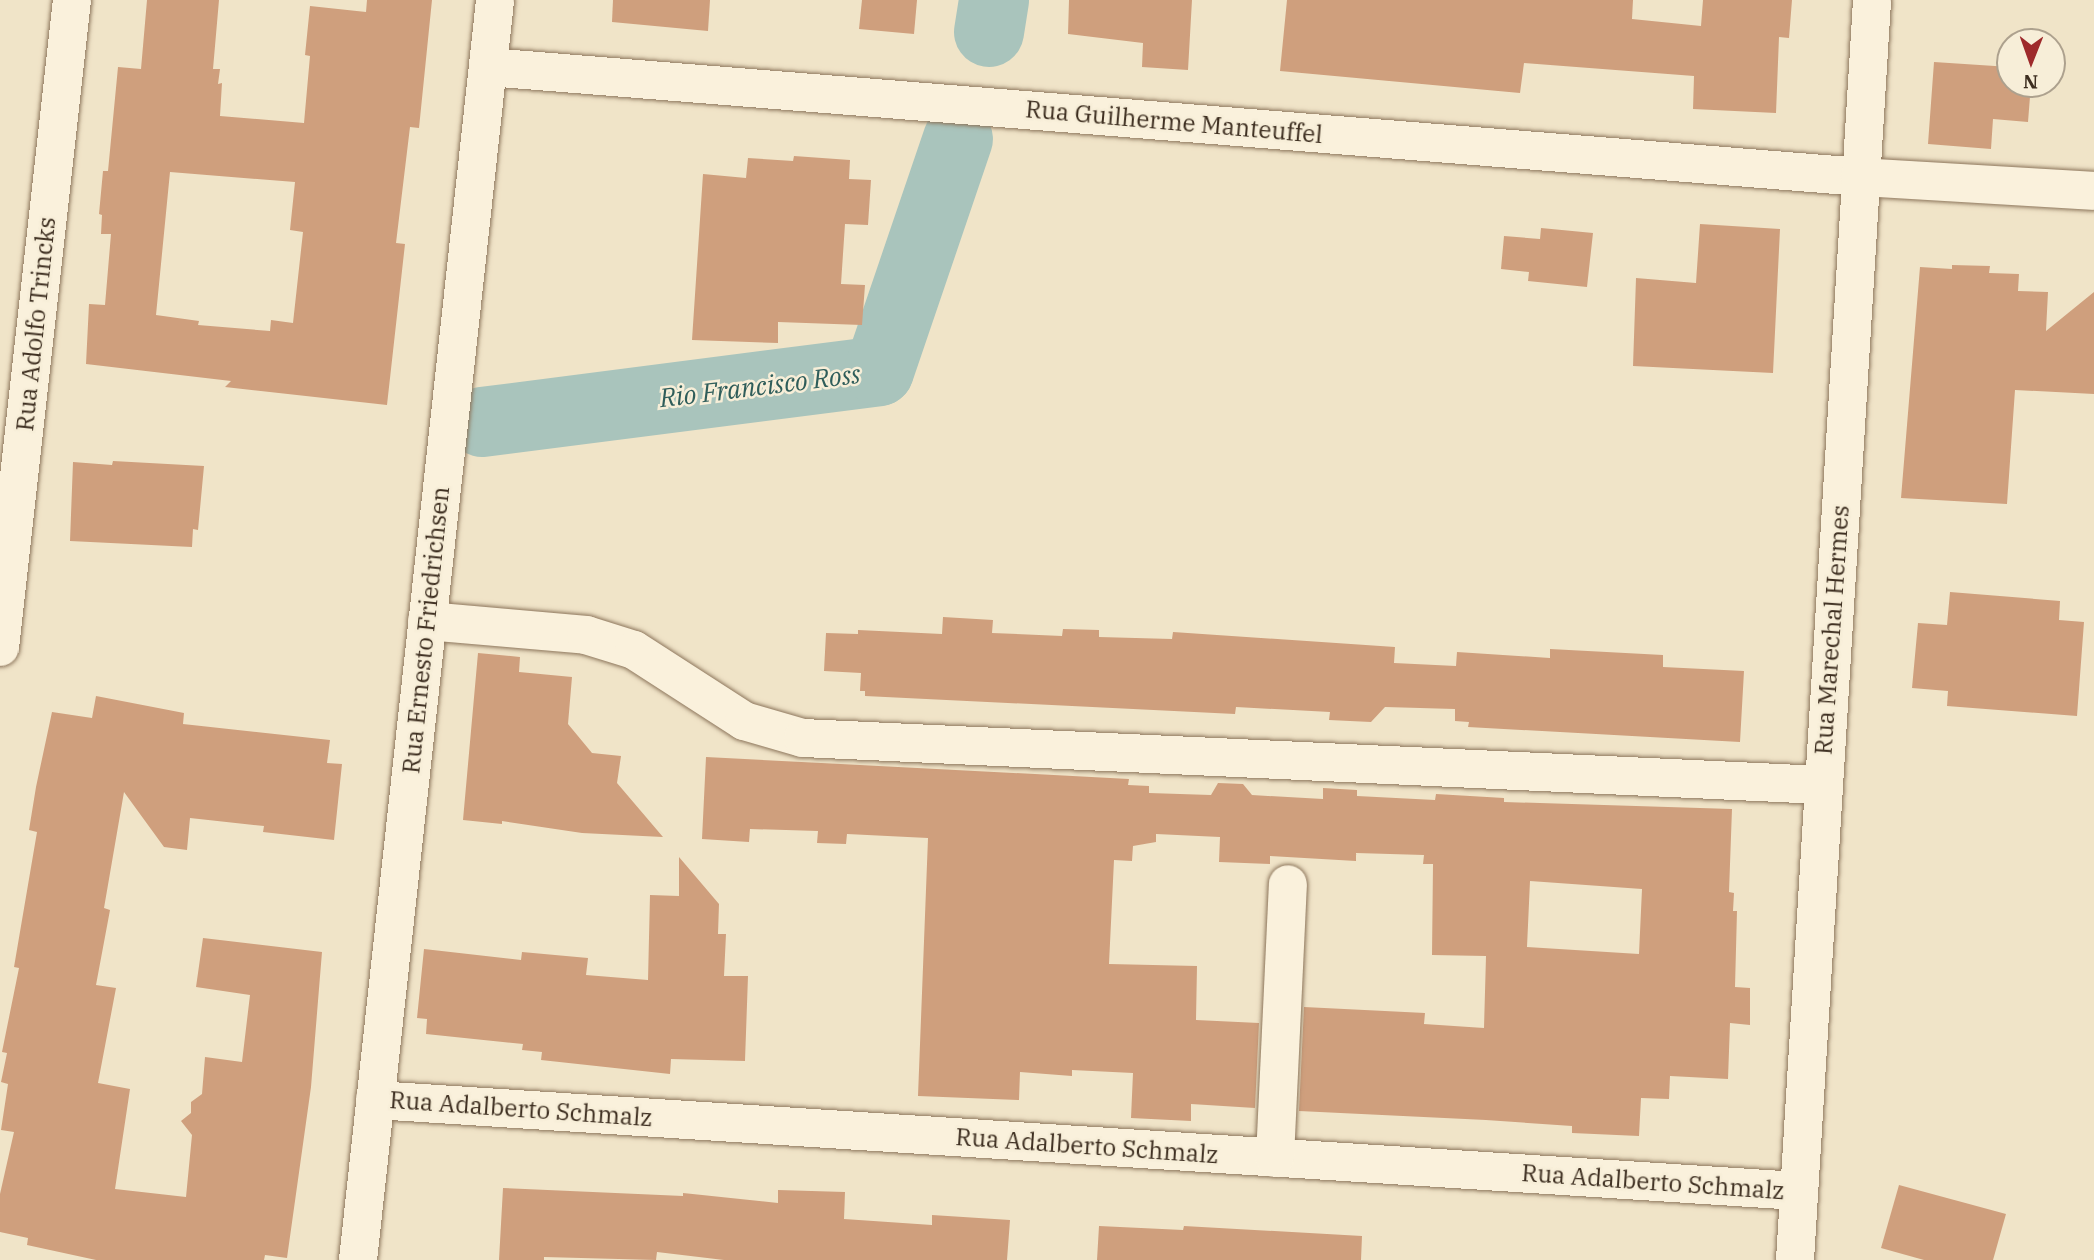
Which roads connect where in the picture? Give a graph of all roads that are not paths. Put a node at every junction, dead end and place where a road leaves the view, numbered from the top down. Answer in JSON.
{"nodes":[{"id":1,"x":72,"y":0,"type":"edge"},
{"id":2,"x":495,"y":0,"type":"edge"},
{"id":3,"x":1872,"y":0,"type":"edge"},
{"id":4,"x":488,"y":67,"type":"junction"},
{"id":5,"x":1860,"y":177,"type":"junction"},
{"id":6,"x":2094,"y":191,"type":"edge"},
{"id":7,"x":12,"y":427,"type":"edge"},
{"id":8,"x":428,"y":621,"type":"junction"},
{"id":9,"x":0,"y":647,"type":"edge"},
{"id":10,"x":1822,"y":785,"type":"junction"},
{"id":11,"x":1288,"y":884,"type":"dead end"},
{"id":12,"x":375,"y":1100,"type":"junction"},
{"id":13,"x":1275,"y":1158,"type":"junction"},
{"id":14,"x":1798,"y":1191,"type":"junction"},
{"id":15,"x":358,"y":1260,"type":"edge"},
{"id":16,"x":1795,"y":1260,"type":"edge"}],
"edges":[{"from":1,"to":7,"type":"street","name":"Rua Adolfo Trincks"},
{"from":2,"to":4,"type":"street","name":"Rua Ernesto Friedrichsen"},
{"from":3,"to":5,"type":"street","name":"Rua Marechal Hermes"},
{"from":4,"to":5,"type":"street","name":"Rua Guilherme Manteuffel"},
{"from":4,"to":8,"type":"street","name":"Rua Ernesto Friedrichsen"},
{"from":5,"to":6,"type":"street","name":"Rua Guilherme Manteuffel"},
{"from":5,"to":10,"type":"street","name":"Rua Marechal Hermes"},
{"from":7,"to":9,"type":"street","name":"Rua Adolfo Trincks"},
{"from":8,"to":10,"type":"street"},
{"from":8,"to":12,"type":"street","name":"Rua Ernesto Friedrichsen"},
{"from":10,"to":14,"type":"street","name":"Rua Marechal Hermes"},
{"from":11,"to":13,"type":"street"},
{"from":12,"to":13,"type":"street","name":"Rua Adalberto Schmalz"},
{"from":12,"to":15,"type":"street","name":"Rua Ernesto Friedrichsen"},
{"from":13,"to":14,"type":"street","name":"Rua Adalberto Schmalz"},
{"from":14,"to":16,"type":"street","name":"Rua Marechal Hermes"}]}
